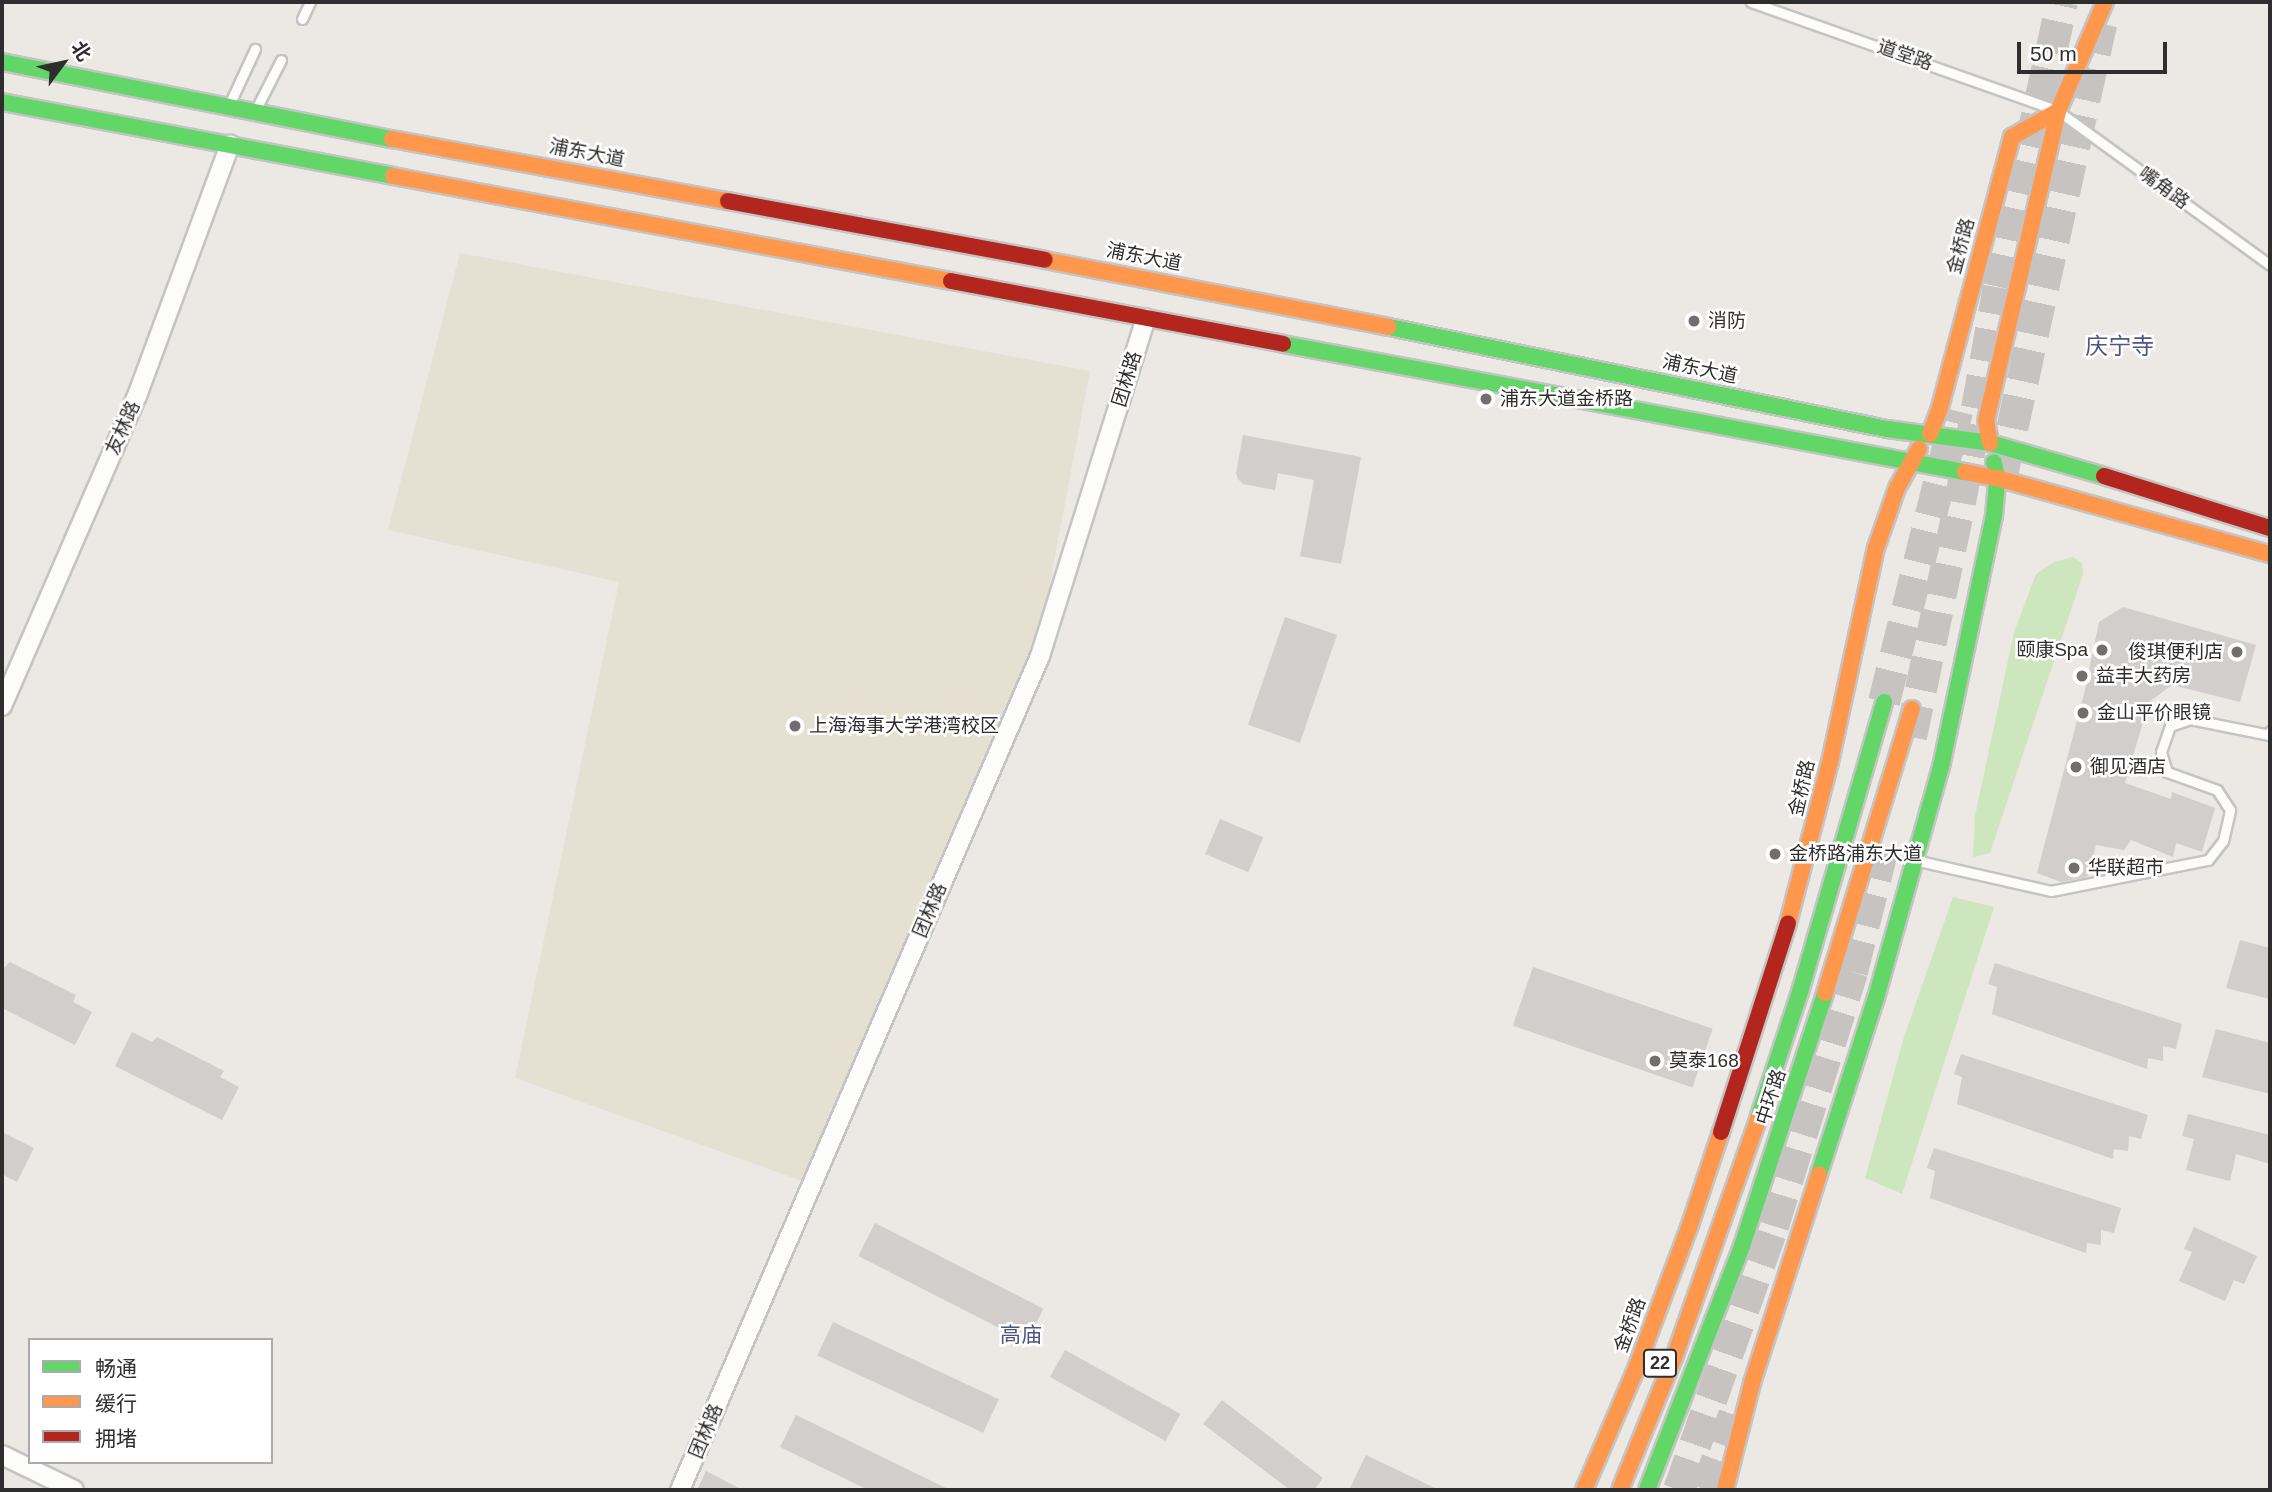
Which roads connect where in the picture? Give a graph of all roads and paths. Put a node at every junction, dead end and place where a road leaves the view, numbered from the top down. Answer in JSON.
{"nodes":[{"id":1,"x":310,"y":2,"type":"edge"},
{"id":2,"x":1751,"y":2,"type":"edge"},
{"id":3,"x":2105,"y":2,"type":"edge"},
{"id":4,"x":302,"y":19,"type":"dead end"},
{"id":5,"x":255,"y":49,"type":"dead end"},
{"id":6,"x":281,"y":60,"type":"dead end"},
{"id":7,"x":2,"y":62,"type":"edge"},
{"id":8,"x":2,"y":102,"type":"edge"},
{"id":9,"x":229,"y":107,"type":"junction"},
{"id":10,"x":255,"y":111,"type":"junction"},
{"id":11,"x":2058,"y":111,"type":"junction"},
{"id":12,"x":230,"y":145,"type":"junction"},
{"id":13,"x":2270,"y":265,"type":"edge"},
{"id":14,"x":1146,"y":318,"type":"junction"},
{"id":15,"x":1930,"y":434,"type":"junction"},
{"id":16,"x":1990,"y":443,"type":"junction"},
{"id":17,"x":1909,"y":463,"type":"junction"},
{"id":18,"x":1997,"y":478,"type":"junction"},
{"id":19,"x":2270,"y":528,"type":"edge"},
{"id":20,"x":2270,"y":554,"type":"edge"},
{"id":21,"x":1884,"y":702,"type":"tunnel mouth"},
{"id":22,"x":2,"y":706,"type":"edge"},
{"id":23,"x":1912,"y":709,"type":"dead end"},
{"id":24,"x":2270,"y":731,"type":"edge"},
{"id":25,"x":1916,"y":860,"type":"junction"},
{"id":26,"x":1717,"y":1237,"type":"junction"},
{"id":27,"x":2,"y":1455,"type":"edge"},
{"id":28,"x":71,"y":1490,"type":"edge"},
{"id":29,"x":680,"y":1490,"type":"edge"},
{"id":30,"x":1584,"y":1490,"type":"edge"},
{"id":31,"x":1602,"y":1490,"type":"edge"},
{"id":32,"x":1620,"y":1490,"type":"edge"},
{"id":33,"x":1647,"y":1490,"type":"edge"},
{"id":34,"x":1725,"y":1490,"type":"edge"}],
"edges":[{"from":1,"to":4,"type":"lane"},
{"from":2,"to":11,"type":"lane","name":"道堂路"},
{"from":3,"to":11,"type":"main road"},
{"from":5,"to":9,"type":"lane"},
{"from":6,"to":10,"type":"lane"},
{"from":7,"to":9,"type":"main road","name":"浦东大道"},
{"from":8,"to":12,"type":"main road"},
{"from":9,"to":10,"type":"main road","name":"浦东大道"},
{"from":10,"to":15,"type":"main road","name":"浦东大道"},
{"from":11,"to":13,"type":"lane","name":"嘴角路"},
{"from":11,"to":15,"type":"main road","name":"金桥路"},
{"from":11,"to":16,"type":"main road"},
{"from":12,"to":14,"type":"main road"},
{"from":12,"to":22,"type":"street","name":"友林路"},
{"from":14,"to":17,"type":"main road"},
{"from":14,"to":29,"type":"street","name":"团林路"},
{"from":15,"to":16,"type":"main road","name":"浦东大道"},
{"from":15,"to":17,"type":"main road","name":"金桥路"},
{"from":16,"to":18,"type":"main road"},
{"from":16,"to":19,"type":"main road","name":"浦东大道"},
{"from":17,"to":18,"type":"main road"},
{"from":17,"to":30,"type":"main road","name":"金桥路"},
{"from":18,"to":20,"type":"main road"},
{"from":18,"to":25,"type":"main road"},
{"from":21,"to":26,"type":"main road"},
{"from":23,"to":33,"type":"main road","name":"中环路"},
{"from":24,"to":25,"type":"lane"},
{"from":25,"to":34,"type":"main road"},
{"from":26,"to":31,"type":"main road","number":"22"},
{"from":26,"to":32,"type":"main road"},
{"from":27,"to":28,"type":"street"}]}
